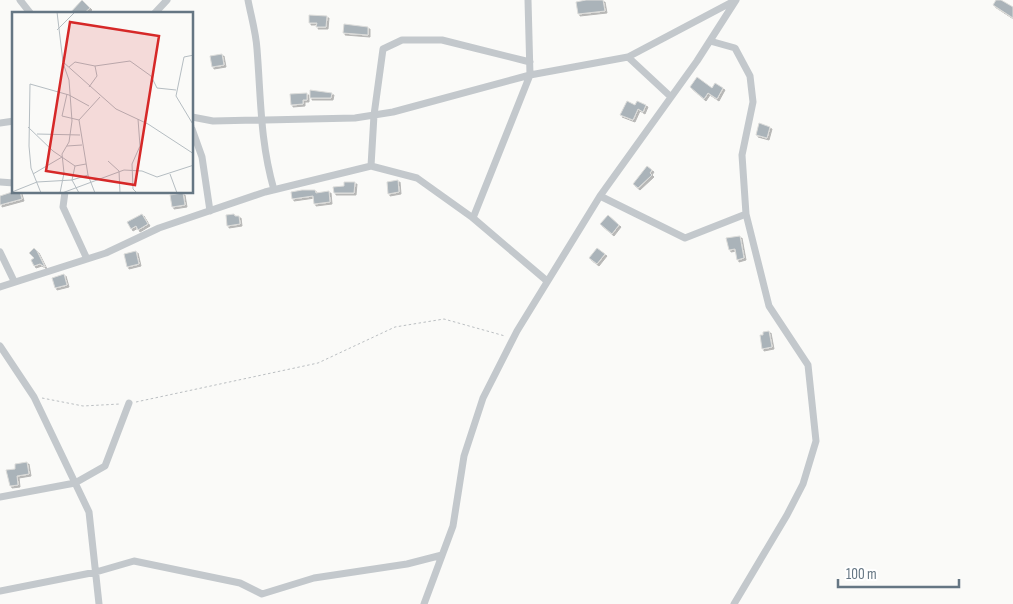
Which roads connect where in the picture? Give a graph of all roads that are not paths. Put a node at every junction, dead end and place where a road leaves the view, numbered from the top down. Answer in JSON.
{"nodes":[{"id":1,"x":20,"y":0,"type":"edge"},
{"id":2,"x":167,"y":0,"type":"edge"},
{"id":3,"x":248,"y":0,"type":"edge"},
{"id":4,"x":528,"y":0,"type":"edge"},
{"id":5,"x":736,"y":0,"type":"edge"},
{"id":6,"x":29,"y":12,"type":"edge"},
{"id":7,"x":156,"y":12,"type":"edge"},
{"id":8,"x":710,"y":41,"type":"junction"},
{"id":9,"x":628,"y":57,"type":"junction"},
{"id":10,"x":530,"y":62,"type":"junction"},
{"id":11,"x":530,"y":76,"type":"junction"},
{"id":12,"x":671,"y":97,"type":"junction"},
{"id":13,"x":374,"y":115,"type":"junction"},
{"id":14,"x":194,"y":117,"type":"edge"},
{"id":15,"x":260,"y":120,"type":"junction"},
{"id":16,"x":194,"y":135,"type":"edge"},
{"id":17,"x":371,"y":166,"type":"junction"},
{"id":18,"x":274,"y":190,"type":"junction"},
{"id":19,"x":65,"y":194,"type":"edge"},
{"id":20,"x":600,"y":196,"type":"junction"},
{"id":21,"x":210,"y":211,"type":"junction"},
{"id":22,"x":746,"y":214,"type":"junction"},
{"id":23,"x":473,"y":218,"type":"junction"},
{"id":24,"x":0,"y":252,"type":"edge"},
{"id":25,"x":87,"y":259,"type":"junction"},
{"id":26,"x":14,"y":280,"type":"junction"},
{"id":27,"x":547,"y":281,"type":"junction"},
{"id":28,"x":0,"y":287,"type":"edge"},
{"id":29,"x":0,"y":346,"type":"edge"},
{"id":30,"x":129,"y":404,"type":"road end"},
{"id":31,"x":75,"y":483,"type":"junction"},
{"id":32,"x":0,"y":497,"type":"edge"},
{"id":33,"x":442,"y":555,"type":"junction"},
{"id":34,"x":96,"y":572,"type":"junction"},
{"id":35,"x":0,"y":591,"type":"edge"},
{"id":36,"x":99,"y":604,"type":"edge"},
{"id":37,"x":424,"y":604,"type":"edge"},
{"id":38,"x":734,"y":604,"type":"edge"}],
"edges":[{"from":1,"to":6,"type":"street"},
{"from":2,"to":7,"type":"street"},
{"from":3,"to":15,"type":"street"},
{"from":4,"to":10,"type":"street"},
{"from":5,"to":8,"type":"street"},
{"from":5,"to":9,"type":"street"},
{"from":8,"to":12,"type":"street"},
{"from":8,"to":22,"type":"street"},
{"from":9,"to":11,"type":"street"},
{"from":9,"to":12,"type":"street"},
{"from":10,"to":11,"type":"street"},
{"from":10,"to":13,"type":"street"},
{"from":11,"to":13,"type":"street"},
{"from":11,"to":23,"type":"street"},
{"from":12,"to":20,"type":"street"},
{"from":13,"to":15,"type":"street"},
{"from":13,"to":17,"type":"street"},
{"from":14,"to":15,"type":"street"},
{"from":15,"to":18,"type":"street"},
{"from":16,"to":21,"type":"street"},
{"from":17,"to":18,"type":"street"},
{"from":17,"to":23,"type":"street"},
{"from":18,"to":21,"type":"street"},
{"from":19,"to":25,"type":"street"},
{"from":20,"to":22,"type":"street"},
{"from":20,"to":27,"type":"street"},
{"from":21,"to":25,"type":"street"},
{"from":22,"to":38,"type":"street"},
{"from":23,"to":27,"type":"street"},
{"from":24,"to":26,"type":"street"},
{"from":25,"to":26,"type":"street"},
{"from":26,"to":28,"type":"street"},
{"from":27,"to":33,"type":"street"},
{"from":29,"to":31,"type":"street"},
{"from":30,"to":31,"type":"street"},
{"from":31,"to":32,"type":"street"},
{"from":31,"to":34,"type":"street"},
{"from":33,"to":34,"type":"street"},
{"from":33,"to":37,"type":"street"},
{"from":34,"to":35,"type":"street"},
{"from":34,"to":36,"type":"street"}]}
